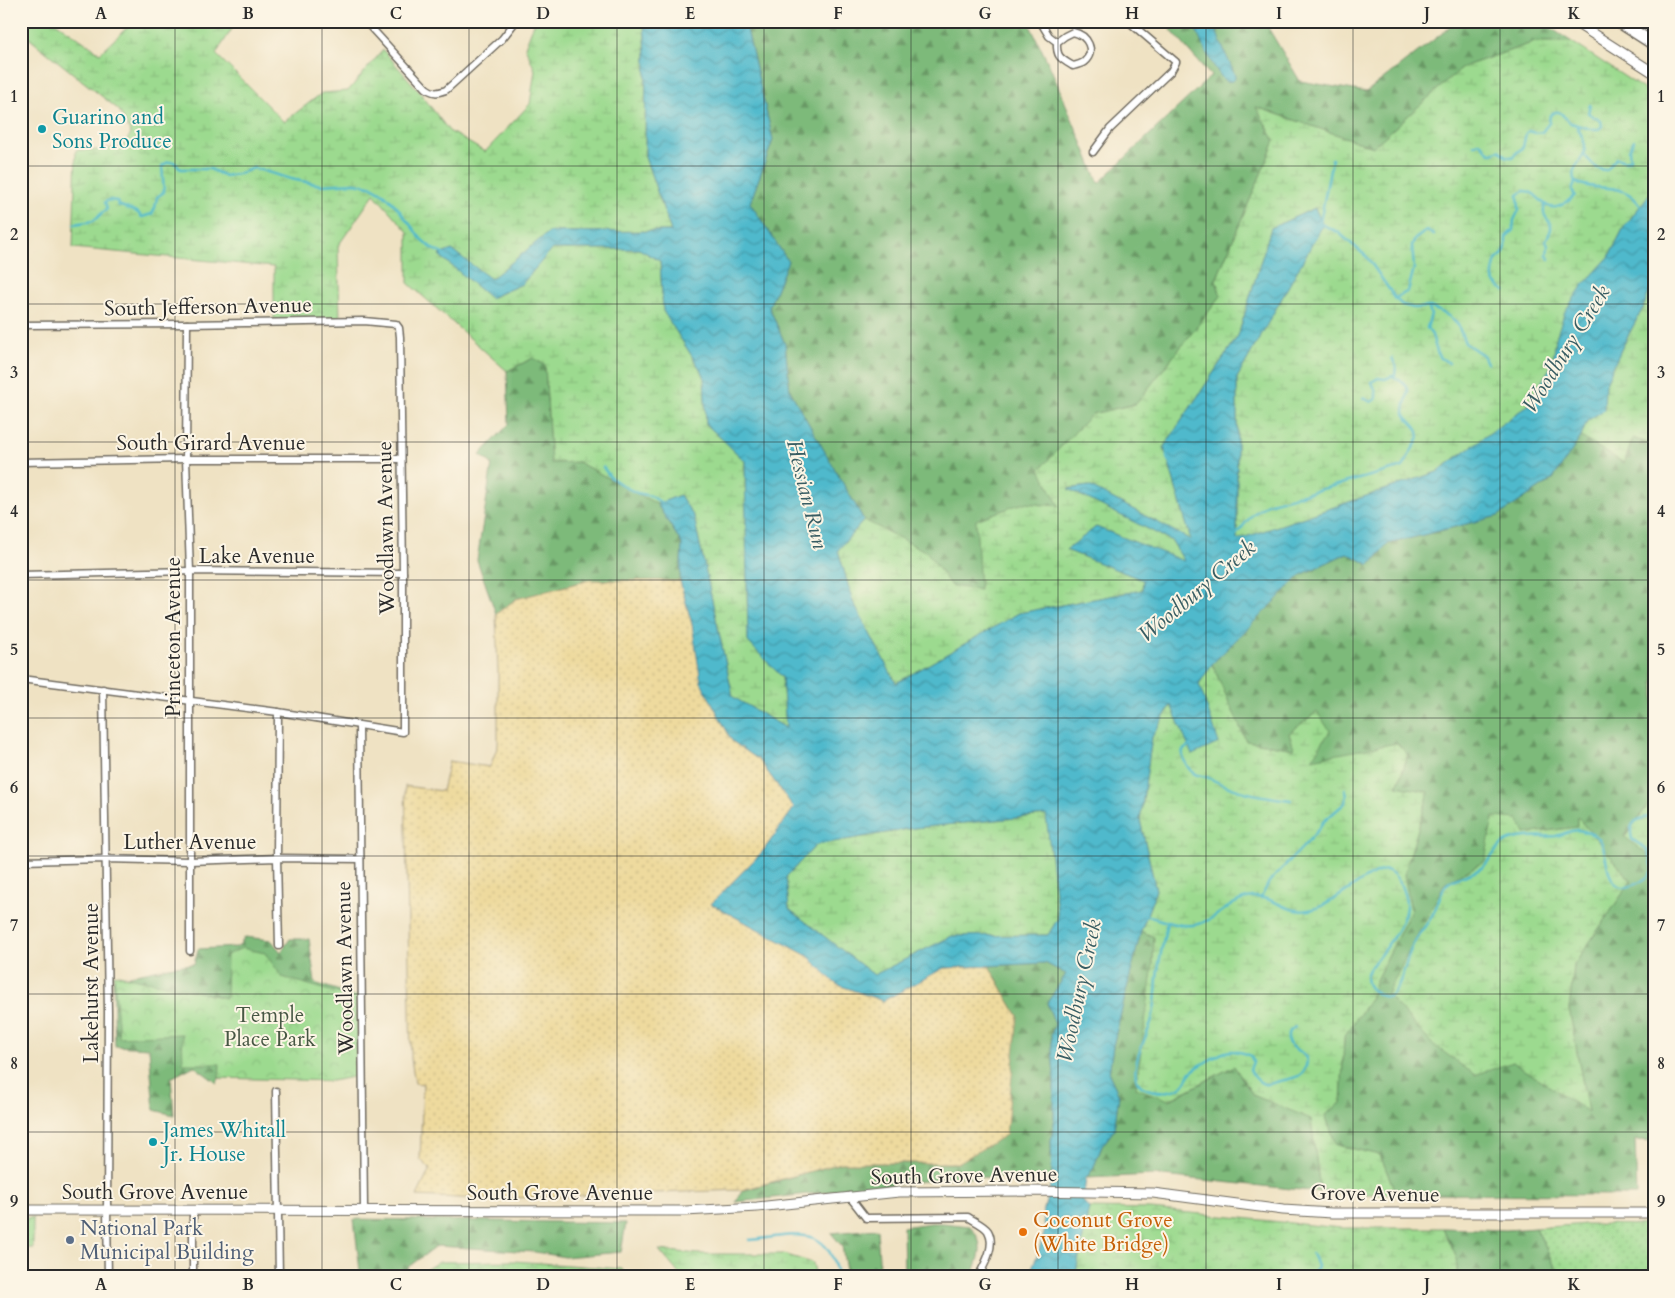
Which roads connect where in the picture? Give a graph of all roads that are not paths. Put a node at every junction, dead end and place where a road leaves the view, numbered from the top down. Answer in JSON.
{"nodes":[{"id":1,"x":365,"y":21,"type":"edge"},
{"id":2,"x":516,"y":21,"type":"edge"},
{"id":3,"x":1040,"y":21,"type":"edge"},
{"id":4,"x":1128,"y":21,"type":"edge"},
{"id":5,"x":1573,"y":21,"type":"edge"},
{"id":6,"x":1618,"y":21,"type":"edge"},
{"id":7,"x":1641,"y":21,"type":"edge"},
{"id":8,"x":1654,"y":29,"type":"edge"},
{"id":9,"x":1057,"y":42,"type":"junction"},
{"id":10,"x":1654,"y":44,"type":"edge"},
{"id":11,"x":1654,"y":72,"type":"edge"},
{"id":12,"x":1093,"y":152,"type":"dead end"},
{"id":13,"x":187,"y":324,"type":"junction"},
{"id":14,"x":396,"y":324,"type":"joint"},
{"id":15,"x":21,"y":325,"type":"edge"},
{"id":16,"x":186,"y":459,"type":"junction"},
{"id":17,"x":401,"y":460,"type":"junction"},
{"id":18,"x":21,"y":462,"type":"edge"},
{"id":19,"x":190,"y":571,"type":"junction"},
{"id":20,"x":403,"y":573,"type":"junction"},
{"id":21,"x":21,"y":575,"type":"edge"},
{"id":22,"x":21,"y":679,"type":"edge"},
{"id":23,"x":103,"y":689,"type":"junction"},
{"id":24,"x":190,"y":701,"type":"junction"},
{"id":25,"x":278,"y":712,"type":"junction"},
{"id":26,"x":359,"y":726,"type":"junction"},
{"id":27,"x":277,"y":858,"type":"junction"},
{"id":28,"x":106,"y":859,"type":"junction"},
{"id":29,"x":360,"y":859,"type":"junction"},
{"id":30,"x":21,"y":861,"type":"edge"},
{"id":31,"x":189,"y":861,"type":"junction"},
{"id":32,"x":279,"y":946,"type":"dead end"},
{"id":33,"x":190,"y":951,"type":"dead end"},
{"id":34,"x":276,"y":1091,"type":"dead end"},
{"id":35,"x":1098,"y":1192,"type":"joint"},
{"id":36,"x":849,"y":1196,"type":"junction"},
{"id":37,"x":21,"y":1210,"type":"edge"},
{"id":38,"x":107,"y":1210,"type":"junction"},
{"id":39,"x":193,"y":1210,"type":"junction"},
{"id":40,"x":278,"y":1210,"type":"junction"},
{"id":41,"x":364,"y":1210,"type":"junction"},
{"id":42,"x":1654,"y":1213,"type":"edge"},
{"id":43,"x":108,"y":1277,"type":"edge"},
{"id":44,"x":193,"y":1277,"type":"edge"},
{"id":45,"x":279,"y":1277,"type":"edge"},
{"id":46,"x":978,"y":1277,"type":"edge"}],
"edges":[{"from":1,"to":2,"type":"street"},
{"from":3,"to":9,"type":"street"},
{"from":4,"to":12,"type":"street"},
{"from":5,"to":11,"type":"main road"},
{"from":6,"to":10,"type":"highway"},
{"from":7,"to":8,"type":"highway"},
{"from":9,"to":9,"type":"street"},
{"from":13,"to":14,"type":"street","name":"South Jefferson Avenue"},
{"from":13,"to":15,"type":"street","name":"South Jefferson Avenue"},
{"from":13,"to":16,"type":"street","name":"Princeton Avenue"},
{"from":14,"to":17,"type":"street","name":"Woodlawn Avenue"},
{"from":16,"to":17,"type":"street","name":"South Girard Avenue"},
{"from":16,"to":18,"type":"street","name":"South Girard Avenue"},
{"from":16,"to":19,"type":"street","name":"Princeton Avenue"},
{"from":17,"to":20,"type":"street","name":"Woodlawn Avenue"},
{"from":19,"to":20,"type":"street","name":"Lake Avenue"},
{"from":19,"to":21,"type":"street","name":"Lake Avenue"},
{"from":19,"to":24,"type":"street","name":"Princeton Avenue"},
{"from":20,"to":26,"type":"street","name":"Woodlawn Avenue"},
{"from":22,"to":23,"type":"street"},
{"from":23,"to":24,"type":"street"},
{"from":23,"to":28,"type":"street","name":"Lakehurst Avenue"},
{"from":24,"to":25,"type":"street"},
{"from":24,"to":31,"type":"street","name":"Princeton Avenue"},
{"from":25,"to":26,"type":"street"},
{"from":25,"to":27,"type":"street"},
{"from":26,"to":29,"type":"street","name":"Woodlawn Avenue"},
{"from":27,"to":29,"type":"street","name":"Luther Avenue"},
{"from":27,"to":31,"type":"street","name":"Luther Avenue"},
{"from":27,"to":32,"type":"street"},
{"from":28,"to":30,"type":"street","name":"Luther Avenue"},
{"from":28,"to":31,"type":"street","name":"Luther Avenue"},
{"from":28,"to":38,"type":"street","name":"Lakehurst Avenue"},
{"from":29,"to":41,"type":"street","name":"Woodlawn Avenue"},
{"from":31,"to":33,"type":"street","name":"Princeton Avenue"},
{"from":34,"to":40,"type":"street"},
{"from":35,"to":36,"type":"main road","name":"South Grove Avenue"},
{"from":35,"to":42,"type":"main road","name":"Grove Avenue"},
{"from":36,"to":41,"type":"main road","name":"South Grove Avenue"},
{"from":36,"to":46,"type":"street"},
{"from":37,"to":38,"type":"main road","name":"South Grove Avenue"},
{"from":38,"to":39,"type":"main road","name":"South Grove Avenue"},
{"from":38,"to":43,"type":"street","name":"Lakehurst Avenue"},
{"from":39,"to":40,"type":"main road","name":"South Grove Avenue"},
{"from":39,"to":44,"type":"street"},
{"from":40,"to":41,"type":"main road","name":"South Grove Avenue"},
{"from":40,"to":45,"type":"street"}]}
